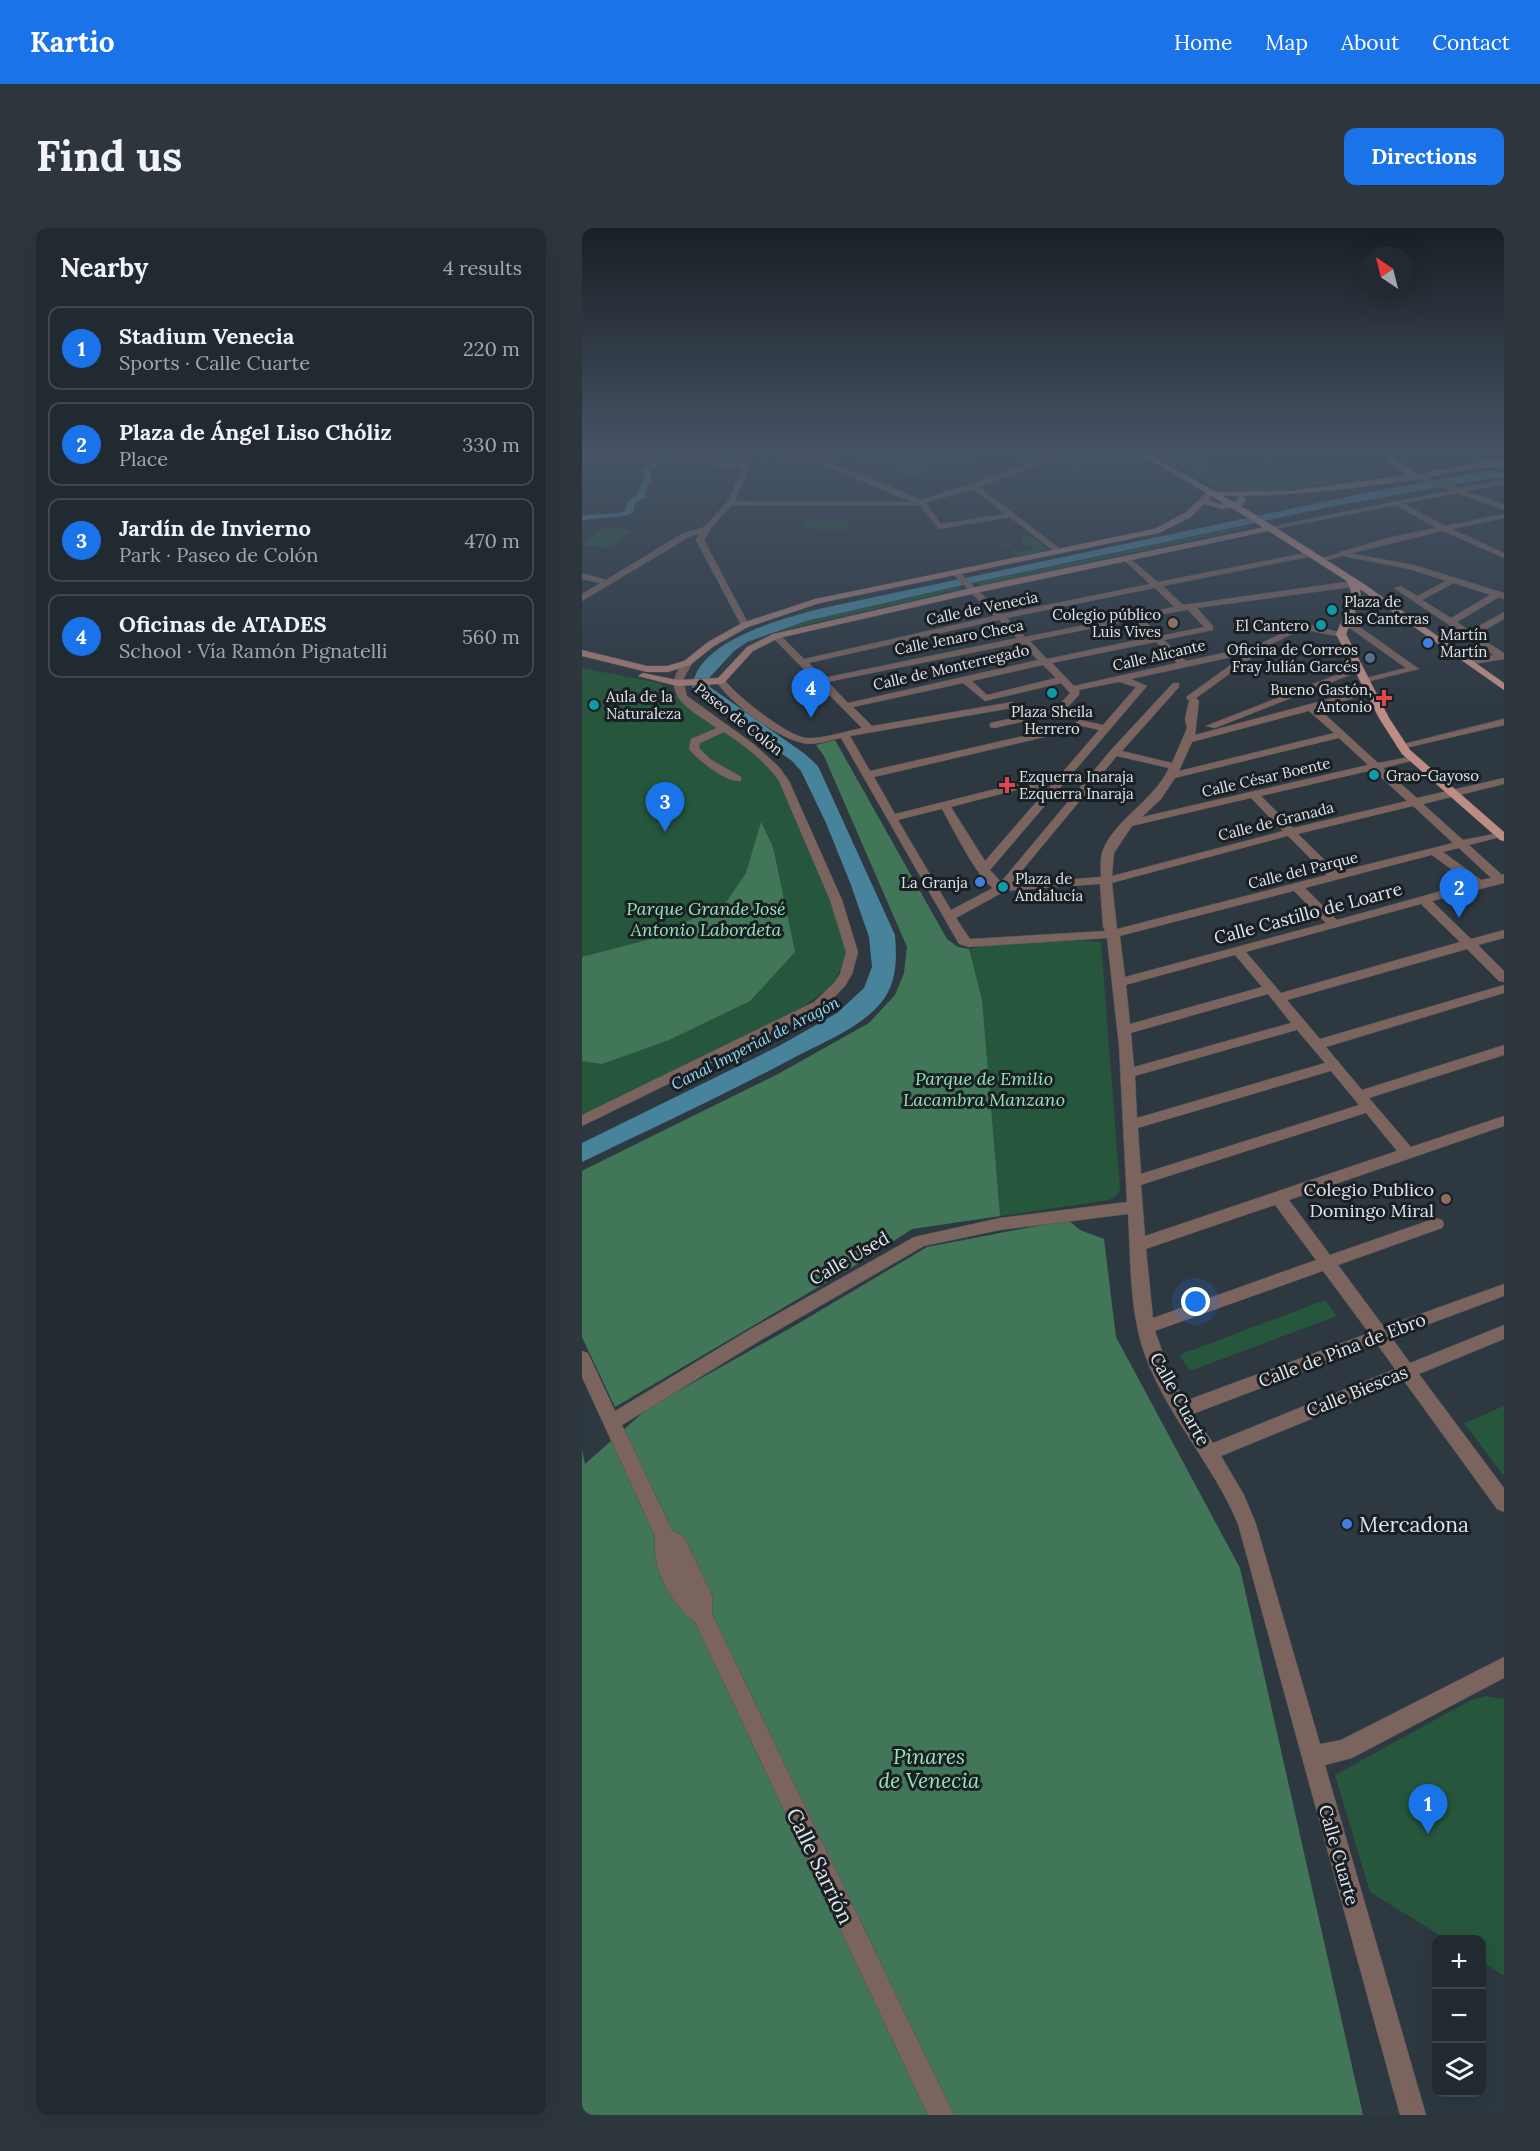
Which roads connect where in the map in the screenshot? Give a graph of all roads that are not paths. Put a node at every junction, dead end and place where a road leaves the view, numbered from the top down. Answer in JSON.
{"nodes":[{"id":1,"x":679,"y":539,"type":"edge"},
{"id":2,"x":700,"y":539,"type":"edge"},
{"id":3,"x":1043,"y":539,"type":"edge"},
{"id":4,"x":1114,"y":539,"type":"edge"},
{"id":5,"x":1210,"y":539,"type":"edge"},
{"id":6,"x":1288,"y":539,"type":"edge"},
{"id":7,"x":1394,"y":539,"type":"edge"},
{"id":8,"x":1468,"y":539,"type":"edge"},
{"id":9,"x":1059,"y":551,"type":"junction"},
{"id":10,"x":1310,"y":554,"type":"junction"},
{"id":11,"x":1343,"y":554,"type":"junction"},
{"id":12,"x":1504,"y":556,"type":"edge"},
{"id":13,"x":1127,"y":558,"type":"junction"},
{"id":14,"x":1320,"y":560,"type":"junction"},
{"id":15,"x":958,"y":574,"type":"junction"},
{"id":16,"x":582,"y":576,"type":"edge"},
{"id":17,"x":1455,"y":580,"type":"junction"},
{"id":18,"x":1352,"y":582,"type":"junction"},
{"id":19,"x":608,"y":583,"type":"junction"},
{"id":20,"x":1157,"y":586,"type":"junction"},
{"id":21,"x":1398,"y":588,"type":"dead end"},
{"id":22,"x":974,"y":589,"type":"junction"},
{"id":23,"x":1501,"y":595,"type":"edge"},
{"id":24,"x":582,"y":598,"type":"edge"},
{"id":25,"x":1356,"y":599,"type":"junction"},
{"id":26,"x":1381,"y":600,"type":"junction"},
{"id":27,"x":1416,"y":600,"type":"junction"},
{"id":28,"x":1186,"y":607,"type":"junction"},
{"id":29,"x":1504,"y":615,"type":"edge"},
{"id":30,"x":1000,"y":616,"type":"junction"},
{"id":31,"x":1136,"y":617,"type":"junction"},
{"id":32,"x":1450,"y":622,"type":"junction"},
{"id":33,"x":745,"y":625,"type":"junction"},
{"id":34,"x":1342,"y":630,"type":"junction"},
{"id":35,"x":1470,"y":635,"type":"junction"},
{"id":36,"x":776,"y":636,"type":"junction"},
{"id":37,"x":1023,"y":640,"type":"junction"},
{"id":38,"x":1159,"y":640,"type":"junction"},
{"id":39,"x":1259,"y":648,"type":"junction"},
{"id":40,"x":582,"y":653,"type":"edge"},
{"id":41,"x":1503,"y":656,"type":"edge"},
{"id":42,"x":582,"y":661,"type":"edge"},
{"id":43,"x":802,"y":662,"type":"junction"},
{"id":44,"x":1044,"y":662,"type":"junction"},
{"id":45,"x":687,"y":663,"type":"junction"},
{"id":46,"x":1470,"y":663,"type":"junction"},
{"id":47,"x":1184,"y":665,"type":"junction"},
{"id":48,"x":1360,"y":669,"type":"junction"},
{"id":49,"x":1159,"y":670,"type":"junction"},
{"id":50,"x":964,"y":679,"type":"junction"},
{"id":51,"x":1121,"y":679,"type":"junction"},
{"id":52,"x":1062,"y":680,"type":"junction"},
{"id":53,"x":717,"y":681,"type":"junction"},
{"id":54,"x":820,"y":681,"type":"junction"},
{"id":55,"x":681,"y":683,"type":"junction"},
{"id":56,"x":1176,"y":685,"type":"junction"},
{"id":57,"x":1367,"y":686,"type":"junction"},
{"id":58,"x":1504,"y":687,"type":"edge"},
{"id":59,"x":1072,"y":689,"type":"junction"},
{"id":60,"x":1002,"y":694,"type":"junction"},
{"id":61,"x":1191,"y":697,"type":"junction"},
{"id":62,"x":1012,"y":705,"type":"junction"},
{"id":63,"x":846,"y":706,"type":"junction"},
{"id":64,"x":1311,"y":707,"type":"junction"},
{"id":65,"x":1025,"y":718,"type":"junction"},
{"id":66,"x":1504,"y":722,"type":"edge"},
{"id":67,"x":994,"y":725,"type":"dead end"},
{"id":68,"x":1105,"y":728,"type":"junction"},
{"id":69,"x":723,"y":729,"type":"junction"},
{"id":70,"x":870,"y":730,"type":"junction"},
{"id":71,"x":1191,"y":733,"type":"junction"},
{"id":72,"x":844,"y":735,"type":"junction"},
{"id":73,"x":1340,"y":735,"type":"junction"},
{"id":74,"x":1401,"y":746,"type":"junction"},
{"id":75,"x":1115,"y":752,"type":"junction"},
{"id":76,"x":1411,"y":758,"type":"junction"},
{"id":77,"x":1375,"y":767,"type":"junction"},
{"id":78,"x":1173,"y":771,"type":"junction"},
{"id":79,"x":868,"y":775,"type":"junction"},
{"id":80,"x":737,"y":779,"type":"dead end"},
{"id":81,"x":1504,"y":781,"type":"edge"},
{"id":82,"x":1051,"y":792,"type":"junction"},
{"id":83,"x":1452,"y":794,"type":"junction"},
{"id":84,"x":1254,"y":795,"type":"junction"},
{"id":85,"x":1414,"y":802,"type":"junction"},
{"id":86,"x":944,"y":804,"type":"junction"},
{"id":87,"x":892,"y":818,"type":"junction"},
{"id":88,"x":1127,"y":824,"type":"junction"},
{"id":89,"x":1291,"y":832,"type":"junction"},
{"id":90,"x":1502,"y":836,"type":"edge"},
{"id":91,"x":1460,"y":844,"type":"junction"},
{"id":92,"x":1434,"y":851,"type":"junction"},
{"id":93,"x":984,"y":870,"type":"junction"},
{"id":94,"x":1335,"y":877,"type":"junction"},
{"id":95,"x":1502,"y":879,"type":"edge"},
{"id":96,"x":1107,"y":880,"type":"junction"},
{"id":97,"x":1480,"y":885,"type":"junction"},
{"id":98,"x":1297,"y":886,"type":"junction"},
{"id":99,"x":1003,"y":888,"type":"junction"},
{"id":100,"x":1424,"y":900,"type":"junction"},
{"id":101,"x":948,"y":917,"type":"junction"},
{"id":102,"x":1334,"y":924,"type":"junction"},
{"id":103,"x":1113,"y":934,"type":"junction"},
{"id":104,"x":1504,"y":934,"type":"edge"},
{"id":105,"x":1469,"y":944,"type":"junction"},
{"id":106,"x":1238,"y":950,"type":"junction"},
{"id":107,"x":1504,"y":978,"type":"edge"},
{"id":108,"x":1121,"y":982,"type":"junction"},
{"id":109,"x":1504,"y":989,"type":"edge"},
{"id":110,"x":1274,"y":993,"type":"junction"},
{"id":111,"x":1300,"y":1025,"type":"junction"},
{"id":112,"x":1125,"y":1030,"type":"junction"},
{"id":113,"x":1317,"y":1045,"type":"junction"},
{"id":114,"x":1504,"y":1050,"type":"edge"},
{"id":115,"x":1334,"y":1065,"type":"junction"},
{"id":116,"x":1128,"y":1073,"type":"junction"},
{"id":117,"x":1364,"y":1101,"type":"junction"},
{"id":118,"x":582,"y":1121,"type":"edge"},
{"id":119,"x":1504,"y":1121,"type":"edge"},
{"id":120,"x":1130,"y":1125,"type":"junction"},
{"id":121,"x":1408,"y":1154,"type":"junction"},
{"id":122,"x":1134,"y":1182,"type":"junction"},
{"id":123,"x":1278,"y":1197,"type":"junction"},
{"id":124,"x":1135,"y":1207,"type":"junction"},
{"id":125,"x":1436,"y":1224,"type":"dead end"},
{"id":126,"x":1138,"y":1245,"type":"junction"},
{"id":127,"x":1326,"y":1263,"type":"junction"},
{"id":128,"x":1502,"y":1290,"type":"dead end"},
{"id":129,"x":1146,"y":1327,"type":"junction"},
{"id":130,"x":1504,"y":1332,"type":"edge"},
{"id":131,"x":1379,"y":1336,"type":"junction"},
{"id":132,"x":582,"y":1358,"type":"edge"},
{"id":133,"x":1407,"y":1370,"type":"junction"},
{"id":134,"x":1183,"y":1410,"type":"junction"},
{"id":135,"x":612,"y":1422,"type":"junction"},
{"id":136,"x":1210,"y":1452,"type":"junction"},
{"id":137,"x":1504,"y":1503,"type":"edge"},
{"id":138,"x":1504,"y":1667,"type":"edge"},
{"id":139,"x":1311,"y":1757,"type":"junction"},
{"id":140,"x":941,"y":2115,"type":"edge"},
{"id":141,"x":1413,"y":2115,"type":"edge"}],
"edges":[{"from":1,"to":19,"type":"street"},
{"from":2,"to":33,"type":"street"},
{"from":3,"to":9,"type":"street"},
{"from":4,"to":9,"type":"main road","name":"Paseo de Colón"},
{"from":5,"to":13,"type":"main road"},
{"from":6,"to":10,"type":"main road"},
{"from":7,"to":11,"type":"street"},
{"from":8,"to":12,"type":"street"},
{"from":9,"to":15,"type":"main road","name":"Paseo de Colón"},
{"from":10,"to":14,"type":"main road"},
{"from":10,"to":20,"type":"street","name":"Calle de Venecia"},
{"from":11,"to":14,"type":"street"},
{"from":11,"to":17,"type":"street"},
{"from":13,"to":20,"type":"street"},
{"from":13,"to":22,"type":"main road"},
{"from":14,"to":18,"type":"main road"},
{"from":15,"to":22,"type":"street"},
{"from":15,"to":33,"type":"main road","name":"Paseo de Colón"},
{"from":16,"to":19,"type":"street"},
{"from":17,"to":23,"type":"street"},
{"from":17,"to":27,"type":"street"},
{"from":18,"to":25,"type":"main road"},
{"from":18,"to":26,"type":"main road"},
{"from":18,"to":28,"type":"street","name":"Calle Jenaro Checa"},
{"from":19,"to":24,"type":"street"},
{"from":20,"to":28,"type":"street"},
{"from":20,"to":30,"type":"street","name":"Calle de Venecia"},
{"from":21,"to":27,"type":"street"},
{"from":22,"to":30,"type":"street"},
{"from":22,"to":36,"type":"main road"},
{"from":23,"to":32,"type":"street"},
{"from":25,"to":26,"type":"main road"},
{"from":25,"to":34,"type":"main road"},
{"from":26,"to":46,"type":"main road"},
{"from":27,"to":32,"type":"street"},
{"from":28,"to":31,"type":"street","name":"Calle Jenaro Checa"},
{"from":28,"to":38,"type":"street","name":"Calle de Monterregado"},
{"from":29,"to":35,"type":"street"},
{"from":30,"to":37,"type":"street"},
{"from":30,"to":43,"type":"street","name":"Calle de Venecia"},
{"from":31,"to":37,"type":"street","name":"Calle Jenaro Checa"},
{"from":31,"to":38,"type":"street"},
{"from":32,"to":35,"type":"street"},
{"from":33,"to":45,"type":"main road","name":"Paseo de Colón"},
{"from":34,"to":39,"type":"street","name":"Calle Alicante"},
{"from":34,"to":48,"type":"main road"},
{"from":34,"to":57,"type":"street","name":"Calle Alicante"},
{"from":35,"to":41,"type":"street"},
{"from":36,"to":43,"type":"street"},
{"from":36,"to":53,"type":"main road"},
{"from":37,"to":44,"type":"street"},
{"from":37,"to":54,"type":"street","name":"Calle Jenaro Checa"},
{"from":38,"to":44,"type":"street","name":"Calle de Monterregado"},
{"from":38,"to":47,"type":"street"},
{"from":39,"to":47,"type":"street","name":"Calle Alicante"},
{"from":39,"to":61,"type":"street"},
{"from":40,"to":45,"type":"main road"},
{"from":41,"to":46,"type":"street"},
{"from":42,"to":55,"type":"main road"},
{"from":43,"to":54,"type":"street"},
{"from":44,"to":50,"type":"street","name":"Calle de Monterregado"},
{"from":44,"to":52,"type":"street"},
{"from":45,"to":55,"type":"street","name":"Paseo de Colón"},
{"from":46,"to":58,"type":"main road"},
{"from":47,"to":49,"type":"street","name":"Calle Alicante"},
{"from":48,"to":57,"type":"main road"},
{"from":48,"to":71,"type":"street"},
{"from":49,"to":51,"type":"street","name":"Calle Alicante"},
{"from":49,"to":56,"type":"street"},
{"from":50,"to":60,"type":"street"},
{"from":50,"to":63,"type":"street","name":"Calle de Monterregado"},
{"from":51,"to":59,"type":"street","name":"Calle Alicante"},
{"from":51,"to":68,"type":"street"},
{"from":52,"to":59,"type":"street"},
{"from":52,"to":60,"type":"street"},
{"from":53,"to":55,"type":"main road"},
{"from":53,"to":72,"type":"street"},
{"from":54,"to":63,"type":"street"},
{"from":55,"to":69,"type":"street","name":"Paseo de Colón"},
{"from":56,"to":61,"type":"street"},
{"from":56,"to":75,"type":"street"},
{"from":57,"to":64,"type":"street"},
{"from":57,"to":74,"type":"main road"},
{"from":59,"to":65,"type":"street"},
{"from":60,"to":62,"type":"street"},
{"from":61,"to":71,"type":"street","name":"Calle Cuarte"},
{"from":62,"to":65,"type":"street"},
{"from":62,"to":70,"type":"street"},
{"from":63,"to":70,"type":"street"},
{"from":64,"to":71,"type":"street"},
{"from":64,"to":73,"type":"street"},
{"from":65,"to":67,"type":"street"},
{"from":66,"to":74,"type":"street"},
{"from":68,"to":79,"type":"street"},
{"from":68,"to":82,"type":"street"},
{"from":69,"to":80,"type":"street"},
{"from":69,"to":118,"type":"street","name":"Paseo de Colón"},
{"from":70,"to":72,"type":"street"},
{"from":71,"to":78,"type":"street","name":"Calle Cuarte"},
{"from":72,"to":79,"type":"street"},
{"from":73,"to":77,"type":"street"},
{"from":73,"to":78,"type":"street"},
{"from":74,"to":76,"type":"main road"},
{"from":75,"to":78,"type":"street"},
{"from":75,"to":99,"type":"street"},
{"from":76,"to":77,"type":"street","name":"Calle César Boente"},
{"from":76,"to":83,"type":"main road"},
{"from":77,"to":84,"type":"street","name":"Calle César Boente"},
{"from":77,"to":85,"type":"street"},
{"from":78,"to":88,"type":"street","name":"Calle Cuarte"},
{"from":79,"to":87,"type":"street"},
{"from":81,"to":83,"type":"street","name":"Calle de Granada"},
{"from":82,"to":86,"type":"street"},
{"from":82,"to":93,"type":"street"},
{"from":83,"to":85,"type":"street","name":"Calle de Granada"},
{"from":83,"to":90,"type":"main road"},
{"from":84,"to":88,"type":"street","name":"Calle César Boente"},
{"from":84,"to":89,"type":"street"},
{"from":85,"to":89,"type":"street","name":"Calle de Granada"},
{"from":85,"to":91,"type":"street"},
{"from":86,"to":87,"type":"street"},
{"from":86,"to":93,"type":"street"},
{"from":87,"to":101,"type":"street"},
{"from":88,"to":96,"type":"street","name":"Calle Cuarte"},
{"from":89,"to":94,"type":"street"},
{"from":89,"to":96,"type":"street","name":"Calle de Granada"},
{"from":90,"to":91,"type":"street","name":"Calle del Parque"},
{"from":91,"to":92,"type":"street","name":"Calle del Parque"},
{"from":91,"to":95,"type":"street"},
{"from":92,"to":94,"type":"street","name":"Calle del Parque"},
{"from":92,"to":97,"type":"street"},
{"from":93,"to":99,"type":"street"},
{"from":94,"to":98,"type":"street","name":"Calle del Parque"},
{"from":95,"to":97,"type":"street","name":"Calle Castillo de Loarre"},
{"from":96,"to":99,"type":"street","name":"Calle de Granada"},
{"from":96,"to":103,"type":"street","name":"Calle Cuarte"},
{"from":97,"to":100,"type":"street","name":"Calle Castillo de Loarre"},
{"from":98,"to":102,"type":"street"},
{"from":98,"to":103,"type":"street","name":"Calle del Parque"},
{"from":99,"to":101,"type":"street"},
{"from":100,"to":102,"type":"street","name":"Calle Castillo de Loarre"},
{"from":100,"to":105,"type":"street"},
{"from":101,"to":103,"type":"street","name":"Calle del Parque"},
{"from":102,"to":106,"type":"street","name":"Calle Castillo de Loarre"},
{"from":103,"to":108,"type":"street","name":"Calle Cuarte"},
{"from":104,"to":105,"type":"street"},
{"from":105,"to":107,"type":"street"},
{"from":105,"to":110,"type":"street"},
{"from":106,"to":108,"type":"street","name":"Calle Castillo de Loarre"},
{"from":106,"to":110,"type":"street"},
{"from":108,"to":112,"type":"street","name":"Calle Cuarte"},
{"from":109,"to":113,"type":"street"},
{"from":110,"to":111,"type":"street"},
{"from":110,"to":112,"type":"street"},
{"from":111,"to":113,"type":"street"},
{"from":111,"to":116,"type":"street"},
{"from":112,"to":116,"type":"street","name":"Calle Cuarte"},
{"from":113,"to":115,"type":"street"},
{"from":114,"to":117,"type":"street"},
{"from":115,"to":117,"type":"street"},
{"from":115,"to":120,"type":"street"},
{"from":116,"to":120,"type":"street","name":"Calle Cuarte"},
{"from":117,"to":121,"type":"street"},
{"from":117,"to":122,"type":"street"},
{"from":119,"to":121,"type":"street"},
{"from":120,"to":122,"type":"street","name":"Calle Cuarte"},
{"from":121,"to":123,"type":"street"},
{"from":122,"to":124,"type":"street","name":"Calle Cuarte"},
{"from":123,"to":126,"type":"street"},
{"from":123,"to":127,"type":"street"},
{"from":124,"to":126,"type":"street","name":"Calle Cuarte"},
{"from":124,"to":135,"type":"street","name":"Calle Used"},
{"from":125,"to":127,"type":"street"},
{"from":126,"to":129,"type":"street","name":"Calle Cuarte"},
{"from":127,"to":129,"type":"street"},
{"from":127,"to":131,"type":"street"},
{"from":128,"to":131,"type":"street","name":"Calle de Pina de Ebro"},
{"from":129,"to":134,"type":"street","name":"Calle Cuarte"},
{"from":130,"to":133,"type":"street","name":"Calle Biescas"},
{"from":131,"to":133,"type":"street"},
{"from":131,"to":134,"type":"street","name":"Calle de Pina de Ebro"},
{"from":132,"to":135,"type":"street","name":"Calle Sarrión"},
{"from":133,"to":136,"type":"street","name":"Calle Biescas"},
{"from":133,"to":137,"type":"street"},
{"from":134,"to":136,"type":"street","name":"Calle Cuarte"},
{"from":135,"to":140,"type":"street","name":"Calle Sarrión"},
{"from":136,"to":139,"type":"street","name":"Calle Cuarte"},
{"from":138,"to":139,"type":"street"},
{"from":139,"to":141,"type":"street","name":"Calle Cuarte"}]}
